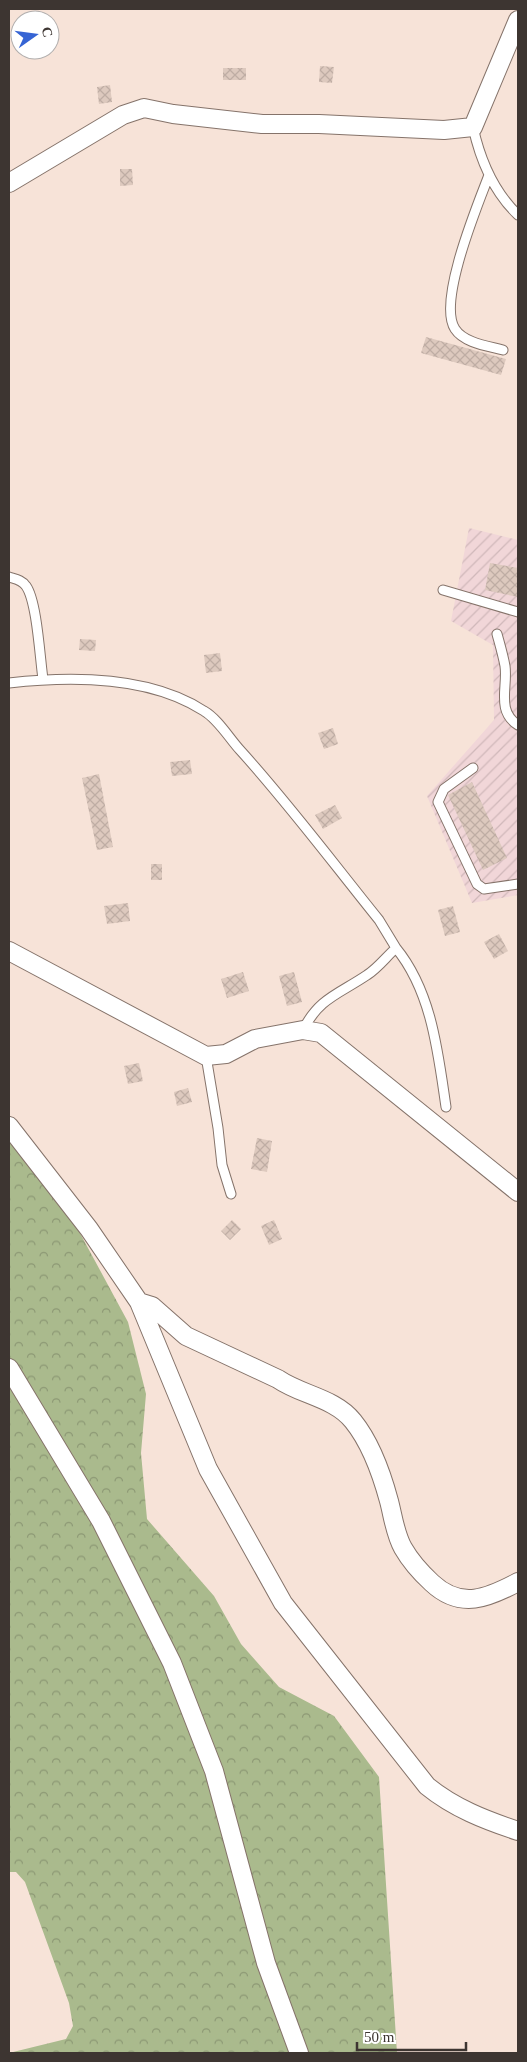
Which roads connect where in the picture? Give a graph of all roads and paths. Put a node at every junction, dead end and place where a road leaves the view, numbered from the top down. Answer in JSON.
{"nodes":[{"id":1,"x":518,"y":20,"type":"edge"},
{"id":2,"x":473,"y":127,"type":"junction"},
{"id":3,"x":489,"y":175,"type":"junction"},
{"id":4,"x":9,"y":183,"type":"edge"},
{"id":5,"x":518,"y":215,"type":"edge"},
{"id":6,"x":503,"y":350,"type":"dead end"},
{"id":7,"x":9,"y":577,"type":"edge"},
{"id":8,"x":443,"y":590,"type":"dead end"},
{"id":9,"x":518,"y":612,"type":"edge"},
{"id":10,"x":497,"y":634,"type":"dead end"},
{"id":11,"x":43,"y":679,"type":"junction"},
{"id":12,"x":9,"y":683,"type":"edge"},
{"id":13,"x":518,"y":725,"type":"edge"},
{"id":14,"x":473,"y":768,"type":"dead end"},
{"id":15,"x":518,"y":884,"type":"edge"},
{"id":16,"x":396,"y":948,"type":"junction"},
{"id":17,"x":9,"y":951,"type":"edge"},
{"id":18,"x":303,"y":1030,"type":"junction"},
{"id":19,"x":206,"y":1056,"type":"junction"},
{"id":20,"x":446,"y":1107,"type":"dead end"},
{"id":21,"x":9,"y":1126,"type":"edge"},
{"id":22,"x":518,"y":1192,"type":"edge"},
{"id":23,"x":231,"y":1194,"type":"dead end"},
{"id":24,"x":139,"y":1302,"type":"junction"},
{"id":25,"x":9,"y":1368,"type":"edge"},
{"id":26,"x":518,"y":1582,"type":"edge"},
{"id":27,"x":518,"y":1831,"type":"edge"},
{"id":28,"x":299,"y":2053,"type":"edge"}],
"edges":[{"from":1,"to":2,"type":"street"},
{"from":2,"to":3,"type":"lane"},
{"from":2,"to":4,"type":"street"},
{"from":3,"to":5,"type":"lane"},
{"from":3,"to":6,"type":"lane"},
{"from":7,"to":11,"type":"lane"},
{"from":8,"to":9,"type":"lane"},
{"from":10,"to":13,"type":"lane"},
{"from":11,"to":12,"type":"lane"},
{"from":11,"to":16,"type":"lane"},
{"from":14,"to":15,"type":"lane"},
{"from":16,"to":18,"type":"lane"},
{"from":16,"to":20,"type":"lane"},
{"from":17,"to":19,"type":"street"},
{"from":18,"to":19,"type":"street"},
{"from":18,"to":22,"type":"street"},
{"from":19,"to":23,"type":"lane"},
{"from":21,"to":24,"type":"street"},
{"from":24,"to":26,"type":"street"},
{"from":24,"to":27,"type":"street"},
{"from":25,"to":28,"type":"street"}]}
